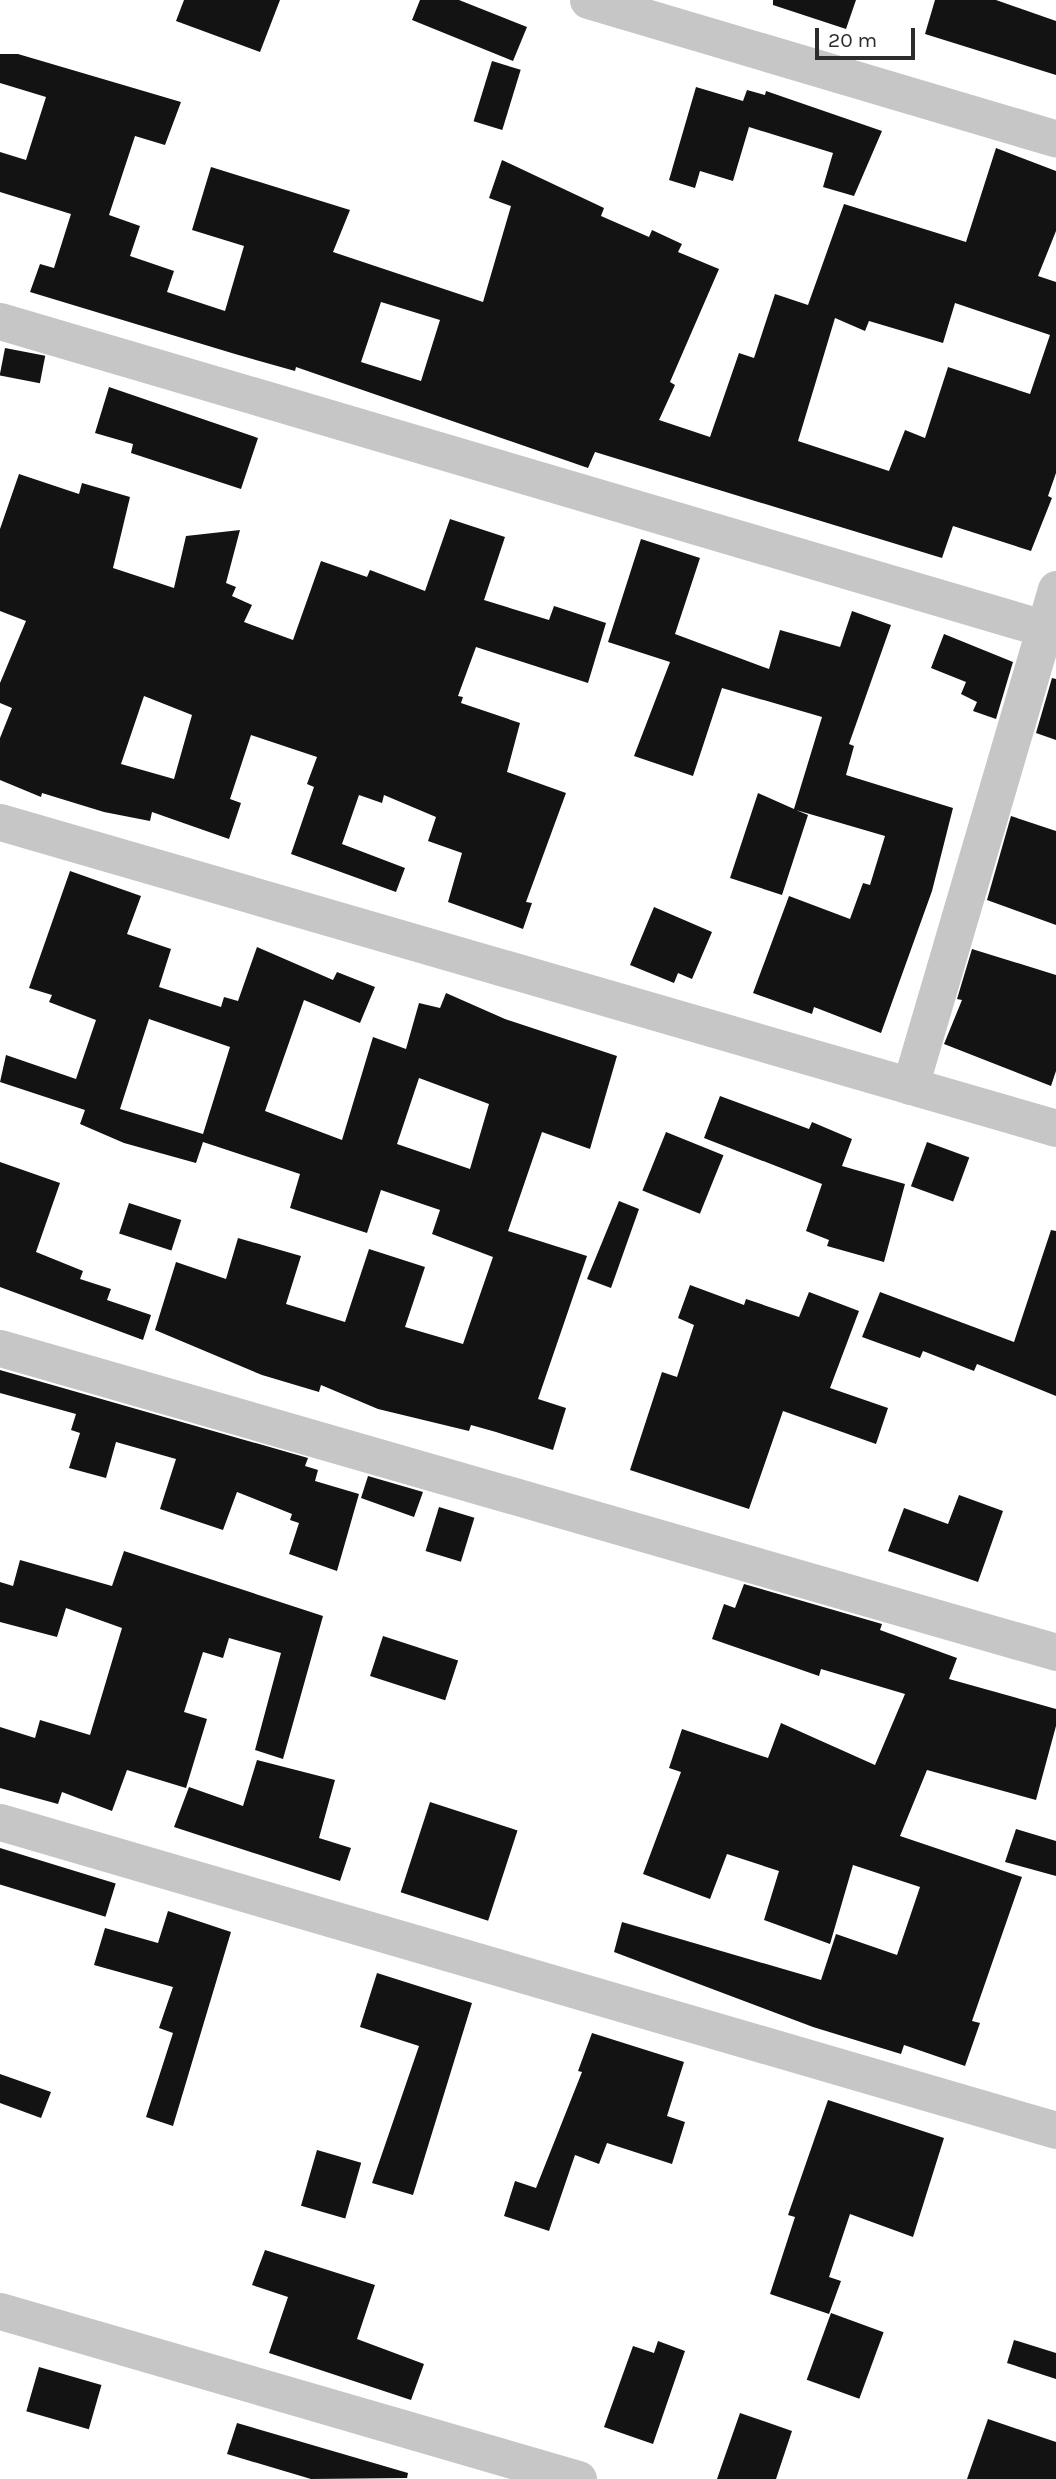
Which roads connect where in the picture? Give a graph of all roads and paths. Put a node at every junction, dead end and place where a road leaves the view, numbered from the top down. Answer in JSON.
{"nodes":[{"id":1,"x":588,"y":0,"type":"edge"},
{"id":2,"x":1056,"y":139,"type":"edge"},
{"id":3,"x":0,"y":321,"type":"edge"},
{"id":4,"x":1056,"y":589,"type":"edge"},
{"id":5,"x":1050,"y":631,"type":"edge"},
{"id":6,"x":0,"y":822,"type":"edge"},
{"id":7,"x":910,"y":1086,"type":"junction"},
{"id":8,"x":1056,"y":1128,"type":"edge"},
{"id":9,"x":0,"y":1348,"type":"edge"},
{"id":10,"x":1056,"y":1652,"type":"edge"},
{"id":11,"x":0,"y":1822,"type":"edge"},
{"id":12,"x":1056,"y":2130,"type":"edge"},
{"id":13,"x":0,"y":2311,"type":"edge"},
{"id":14,"x":578,"y":2479,"type":"edge"}],
"edges":[{"from":1,"to":2,"type":"street"},
{"from":3,"to":5,"type":"street"},
{"from":4,"to":5,"type":"street"},
{"from":5,"to":7,"type":"street"},
{"from":6,"to":7,"type":"street"},
{"from":7,"to":8,"type":"street"},
{"from":9,"to":10,"type":"street"},
{"from":11,"to":12,"type":"street"},
{"from":13,"to":14,"type":"street"}]}
